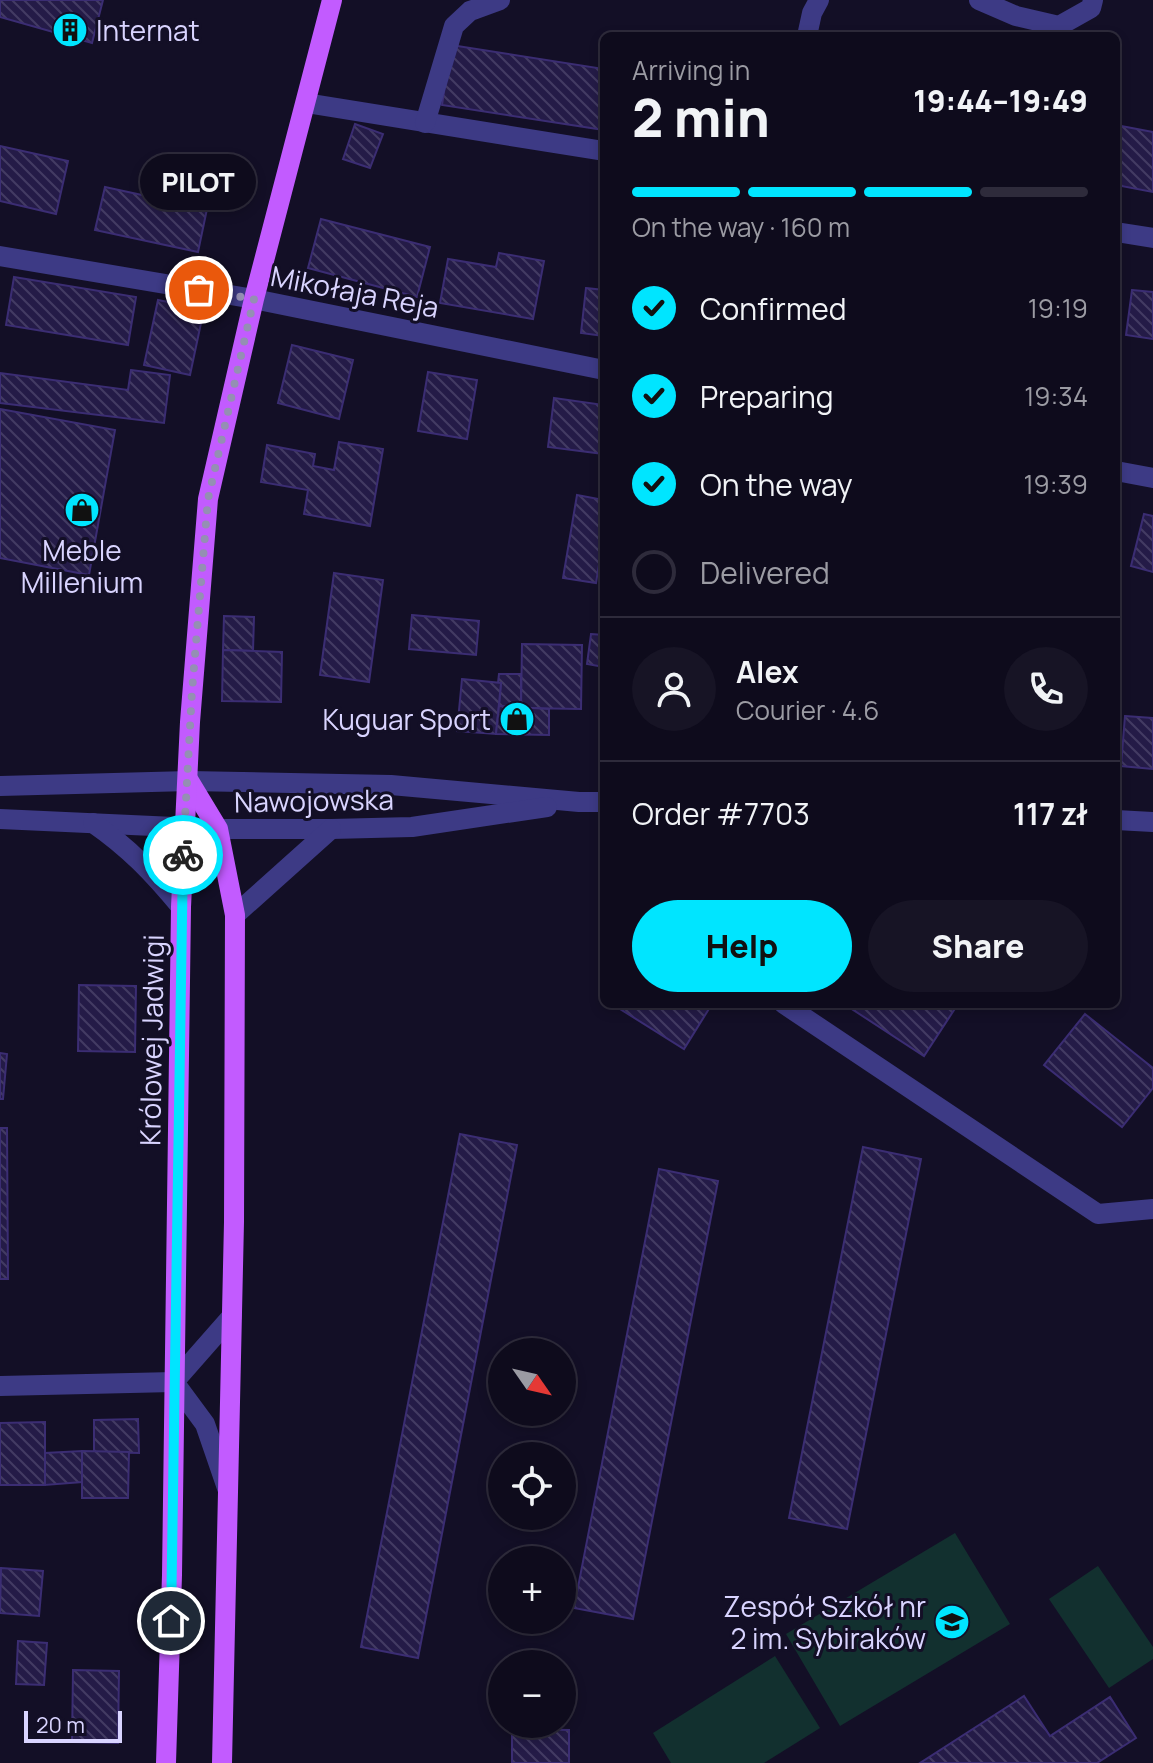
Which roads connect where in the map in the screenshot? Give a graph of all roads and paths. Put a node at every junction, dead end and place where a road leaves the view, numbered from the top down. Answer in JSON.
{"nodes":[{"id":1,"x":332,"y":0,"type":"edge"},
{"id":2,"x":500,"y":0,"type":"edge"},
{"id":3,"x":819,"y":0,"type":"edge"},
{"id":4,"x":979,"y":0,"type":"edge"},
{"id":5,"x":1093,"y":0,"type":"edge"},
{"id":6,"x":808,"y":32,"type":"edge"},
{"id":7,"x":306,"y":103,"type":"junction"},
{"id":8,"x":425,"y":123,"type":"junction"},
{"id":9,"x":600,"y":150,"type":"edge"},
{"id":10,"x":1120,"y":233,"type":"edge"},
{"id":11,"x":1153,"y":238,"type":"edge"},
{"id":12,"x":0,"y":256,"type":"edge"},
{"id":13,"x":254,"y":299,"type":"junction"},
{"id":14,"x":600,"y":369,"type":"edge"},
{"id":15,"x":1120,"y":472,"type":"edge"},
{"id":16,"x":1153,"y":478,"type":"edge"},
{"id":17,"x":189,"y":781,"type":"junction"},
{"id":18,"x":0,"y":786,"type":"edge"},
{"id":19,"x":579,"y":802,"type":"junction"},
{"id":20,"x":600,"y":802,"type":"edge"},
{"id":21,"x":0,"y":819,"type":"edge"},
{"id":22,"x":1120,"y":820,"type":"edge"},
{"id":23,"x":1153,"y":822,"type":"edge"},
{"id":24,"x":93,"y":823,"type":"junction"},
{"id":25,"x":184,"y":828,"type":"junction"},
{"id":26,"x":218,"y":829,"type":"junction"},
{"id":27,"x":331,"y":829,"type":"junction"},
{"id":28,"x":181,"y":907,"type":"junction"},
{"id":29,"x":235,"y":915,"type":"junction"},
{"id":30,"x":790,"y":1008,"type":"edge"},
{"id":31,"x":1153,"y":1209,"type":"edge"},
{"id":32,"x":232,"y":1316,"type":"junction"},
{"id":33,"x":174,"y":1382,"type":"junction"},
{"id":34,"x":0,"y":1386,"type":"edge"},
{"id":35,"x":227,"y":1488,"type":"junction"},
{"id":36,"x":166,"y":1763,"type":"edge"},
{"id":37,"x":222,"y":1763,"type":"edge"}],
"edges":[{"from":1,"to":7,"type":"main road","name":"Królowej Jadwigi"},
{"from":2,"to":8,"type":"street"},
{"from":3,"to":6,"type":"street"},
{"from":4,"to":5,"type":"street"},
{"from":7,"to":8,"type":"street"},
{"from":7,"to":13,"type":"main road","name":"Królowej Jadwigi"},
{"from":8,"to":9,"type":"street"},
{"from":10,"to":11,"type":"street"},
{"from":12,"to":13,"type":"street","name":"Mikołaja Reja"},
{"from":13,"to":14,"type":"street","name":"Mikołaja Reja"},
{"from":13,"to":17,"type":"main road","name":"Królowej Jadwigi"},
{"from":15,"to":16,"type":"street"},
{"from":17,"to":18,"type":"street","name":"Nawojowska"},
{"from":17,"to":19,"type":"street","name":"Nawojowska"},
{"from":17,"to":25,"type":"main road","name":"Królowej Jadwigi"},
{"from":17,"to":26,"type":"main road"},
{"from":19,"to":20,"type":"street","name":"Nawojowska"},
{"from":19,"to":27,"type":"street","name":"Nawojowska"},
{"from":21,"to":24,"type":"street","name":"Nawojowska"},
{"from":22,"to":23,"type":"street"},
{"from":24,"to":25,"type":"street","name":"Nawojowska"},
{"from":24,"to":28,"type":"street"},
{"from":25,"to":26,"type":"street","name":"Nawojowska"},
{"from":25,"to":28,"type":"main road","name":"Królowej Jadwigi"},
{"from":26,"to":27,"type":"street","name":"Nawojowska"},
{"from":26,"to":29,"type":"main road"},
{"from":27,"to":29,"type":"street"},
{"from":28,"to":33,"type":"main road","name":"Królowej Jadwigi"},
{"from":29,"to":32,"type":"main road"},
{"from":30,"to":31,"type":"street"},
{"from":32,"to":33,"type":"street"},
{"from":32,"to":35,"type":"main road"},
{"from":33,"to":34,"type":"street"},
{"from":33,"to":35,"type":"street"},
{"from":33,"to":36,"type":"main road","name":"Królowej Jadwigi"},
{"from":35,"to":37,"type":"main road"}]}
